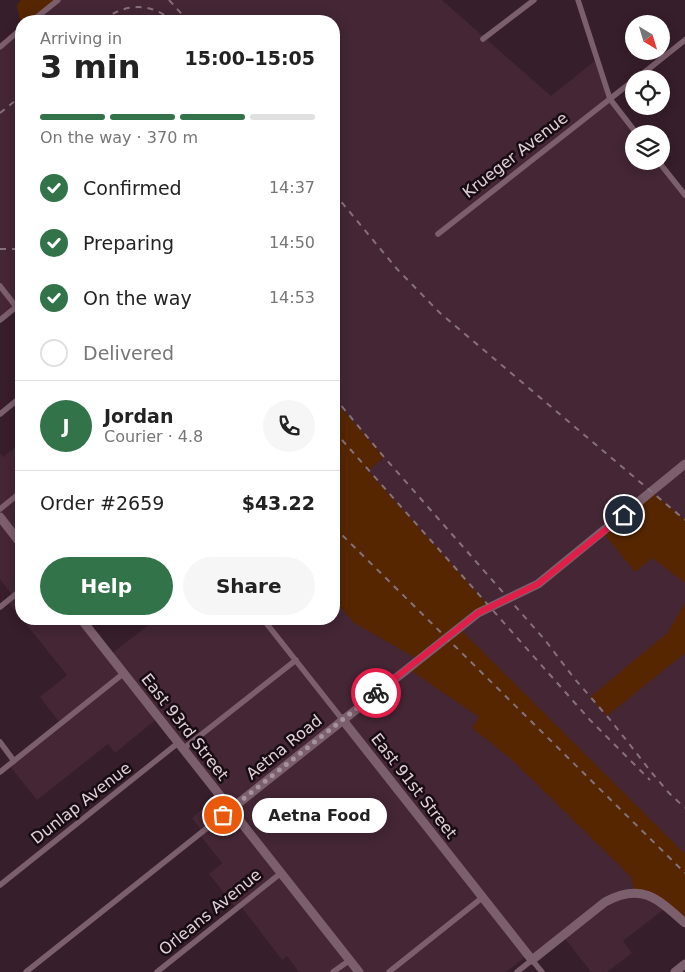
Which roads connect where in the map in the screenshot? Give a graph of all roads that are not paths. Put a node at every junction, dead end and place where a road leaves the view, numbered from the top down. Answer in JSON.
{"nodes":[{"id":1,"x":58,"y":0,"type":"edge"},
{"id":2,"x":534,"y":0,"type":"edge"},
{"id":3,"x":578,"y":0,"type":"edge"},
{"id":4,"x":39,"y":15,"type":"edge"},
{"id":5,"x":15,"y":35,"type":"edge"},
{"id":6,"x":483,"y":38,"type":"dead end"},
{"id":7,"x":685,"y":40,"type":"edge"},
{"id":8,"x":0,"y":46,"type":"edge"},
{"id":9,"x":648,"y":70,"type":"edge"},
{"id":10,"x":625,"y":88,"type":"edge"},
{"id":11,"x":610,"y":99,"type":"junction"},
{"id":12,"x":629,"y":125,"type":"edge"},
{"id":13,"x":665,"y":170,"type":"edge"},
{"id":14,"x":685,"y":196,"type":"edge"},
{"id":15,"x":438,"y":234,"type":"dead end"},
{"id":16,"x":0,"y":286,"type":"edge"},
{"id":17,"x":15,"y":306,"type":"edge"},
{"id":18,"x":15,"y":308,"type":"edge"},
{"id":19,"x":0,"y":320,"type":"edge"},
{"id":20,"x":15,"y":402,"type":"edge"},
{"id":21,"x":0,"y":414,"type":"edge"},
{"id":22,"x":685,"y":464,"type":"edge"},
{"id":23,"x":15,"y":497,"type":"edge"},
{"id":24,"x":0,"y":509,"type":"edge"},
{"id":25,"x":1,"y":519,"type":"edge"},
{"id":26,"x":15,"y":536,"type":"edge"},
{"id":27,"x":15,"y":595,"type":"edge"},
{"id":28,"x":0,"y":607,"type":"edge"},
{"id":29,"x":85,"y":625,"type":"edge"},
{"id":30,"x":268,"y":625,"type":"edge"},
{"id":31,"x":296,"y":660,"type":"junction"},
{"id":32,"x":124,"y":674,"type":"junction"},
{"id":33,"x":342,"y":719,"type":"junction"},
{"id":34,"x":0,"y":742,"type":"edge"},
{"id":35,"x":181,"y":746,"type":"junction"},
{"id":36,"x":14,"y":761,"type":"junction"},
{"id":37,"x":0,"y":772,"type":"edge"},
{"id":38,"x":230,"y":809,"type":"junction"},
{"id":39,"x":281,"y":873,"type":"junction"},
{"id":40,"x":0,"y":885,"type":"edge"},
{"id":41,"x":483,"y":897,"type":"junction"},
{"id":42,"x":685,"y":923,"type":"edge"},
{"id":43,"x":350,"y":960,"type":"junction"},
{"id":44,"x":532,"y":960,"type":"junction"},
{"id":45,"x":685,"y":964,"type":"edge"},
{"id":46,"x":26,"y":972,"type":"edge"},
{"id":47,"x":157,"y":972,"type":"edge"},
{"id":48,"x":333,"y":972,"type":"edge"},
{"id":49,"x":359,"y":972,"type":"edge"},
{"id":50,"x":389,"y":972,"type":"edge"},
{"id":51,"x":517,"y":972,"type":"edge"},
{"id":52,"x":542,"y":972,"type":"edge"},
{"id":53,"x":675,"y":972,"type":"edge"}],
"edges":[{"from":1,"to":4,"type":"street"},
{"from":2,"to":6,"type":"street"},
{"from":3,"to":11,"type":"street"},
{"from":5,"to":8,"type":"street"},
{"from":7,"to":9,"type":"street","name":"Krueger Avenue"},
{"from":10,"to":11,"type":"street","name":"Krueger Avenue"},
{"from":11,"to":12,"type":"street"},
{"from":11,"to":15,"type":"street","name":"Krueger Avenue"},
{"from":13,"to":14,"type":"street"},
{"from":16,"to":17,"type":"street"},
{"from":18,"to":19,"type":"street"},
{"from":20,"to":21,"type":"street"},
{"from":22,"to":33,"type":"street","name":"Aetna Road"},
{"from":23,"to":24,"type":"street"},
{"from":25,"to":26,"type":"street"},
{"from":27,"to":28,"type":"street"},
{"from":29,"to":32,"type":"street","name":"East 93rd Street"},
{"from":30,"to":31,"type":"street","name":"East 91st Street"},
{"from":31,"to":33,"type":"street","name":"East 91st Street"},
{"from":31,"to":35,"type":"street","name":"Dunlap Avenue"},
{"from":32,"to":35,"type":"street","name":"East 93rd Street"},
{"from":32,"to":36,"type":"street"},
{"from":33,"to":38,"type":"street","name":"Aetna Road"},
{"from":33,"to":41,"type":"street","name":"East 91st Street"},
{"from":34,"to":36,"type":"street"},
{"from":35,"to":38,"type":"street","name":"East 93rd Street"},
{"from":35,"to":40,"type":"street","name":"Dunlap Avenue"},
{"from":36,"to":37,"type":"street"},
{"from":38,"to":39,"type":"street","name":"East 93rd Street"},
{"from":38,"to":46,"type":"street","name":"Aetna Road"},
{"from":39,"to":43,"type":"street","name":"East 93rd Street"},
{"from":39,"to":47,"type":"street","name":"Orleans Avenue"},
{"from":41,"to":44,"type":"street","name":"East 91st Street"},
{"from":41,"to":50,"type":"street"},
{"from":42,"to":44,"type":"street"},
{"from":43,"to":48,"type":"street"},
{"from":43,"to":49,"type":"street","name":"East 93rd Street"},
{"from":44,"to":51,"type":"street"},
{"from":44,"to":52,"type":"street","name":"East 91st Street"},
{"from":45,"to":53,"type":"street"}]}
